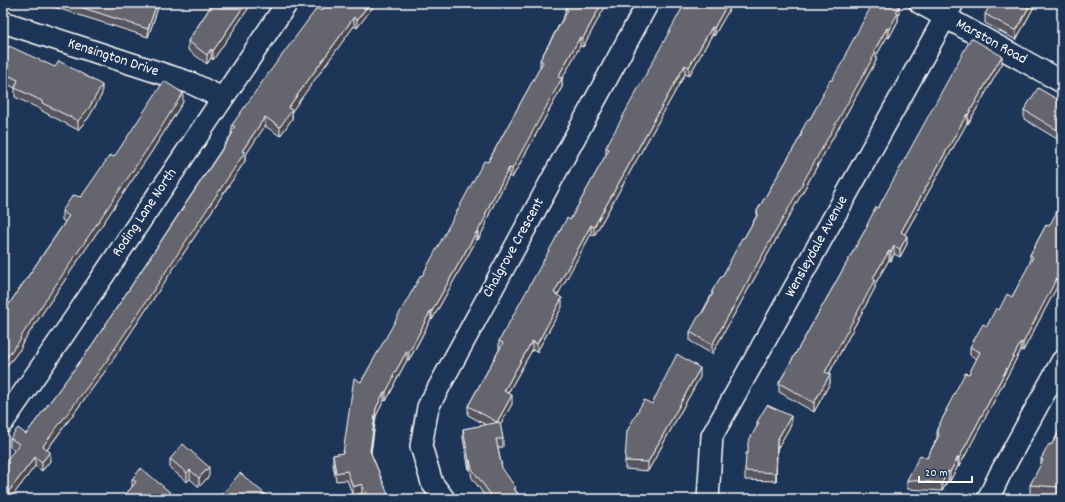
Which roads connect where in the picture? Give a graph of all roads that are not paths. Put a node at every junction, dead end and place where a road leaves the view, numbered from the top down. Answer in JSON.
{"nodes":[{"id":1,"x":287,"y":3,"type":"edge"},
{"id":2,"x":648,"y":3,"type":"edge"},
{"id":3,"x":920,"y":3,"type":"edge"},
{"id":4,"x":949,"y":10,"type":"edge"},
{"id":5,"x":3,"y":22,"type":"edge"},
{"id":6,"x":1062,"y":82,"type":"edge"},
{"id":7,"x":222,"y":98,"type":"junction"},
{"id":8,"x":1062,"y":361,"type":"edge"},
{"id":9,"x":3,"y":422,"type":"edge"},
{"id":10,"x":444,"y":499,"type":"edge"},
{"id":11,"x":708,"y":499,"type":"edge"},
{"id":12,"x":988,"y":499,"type":"edge"}],
"edges":[{"from":1,"to":7,"type":"street","name":"Roding Lane North"},
{"from":2,"to":10,"type":"street","name":"Chalgrove Crescent"},
{"from":3,"to":4,"type":"street","name":"Marston Road"},
{"from":4,"to":6,"type":"street","name":"Marston Road"},
{"from":4,"to":11,"type":"street","name":"Wensleydale Avenue"},
{"from":5,"to":7,"type":"street","name":"Kensington Drive"},
{"from":7,"to":9,"type":"street","name":"Roding Lane North"},
{"from":8,"to":12,"type":"street"}]}
